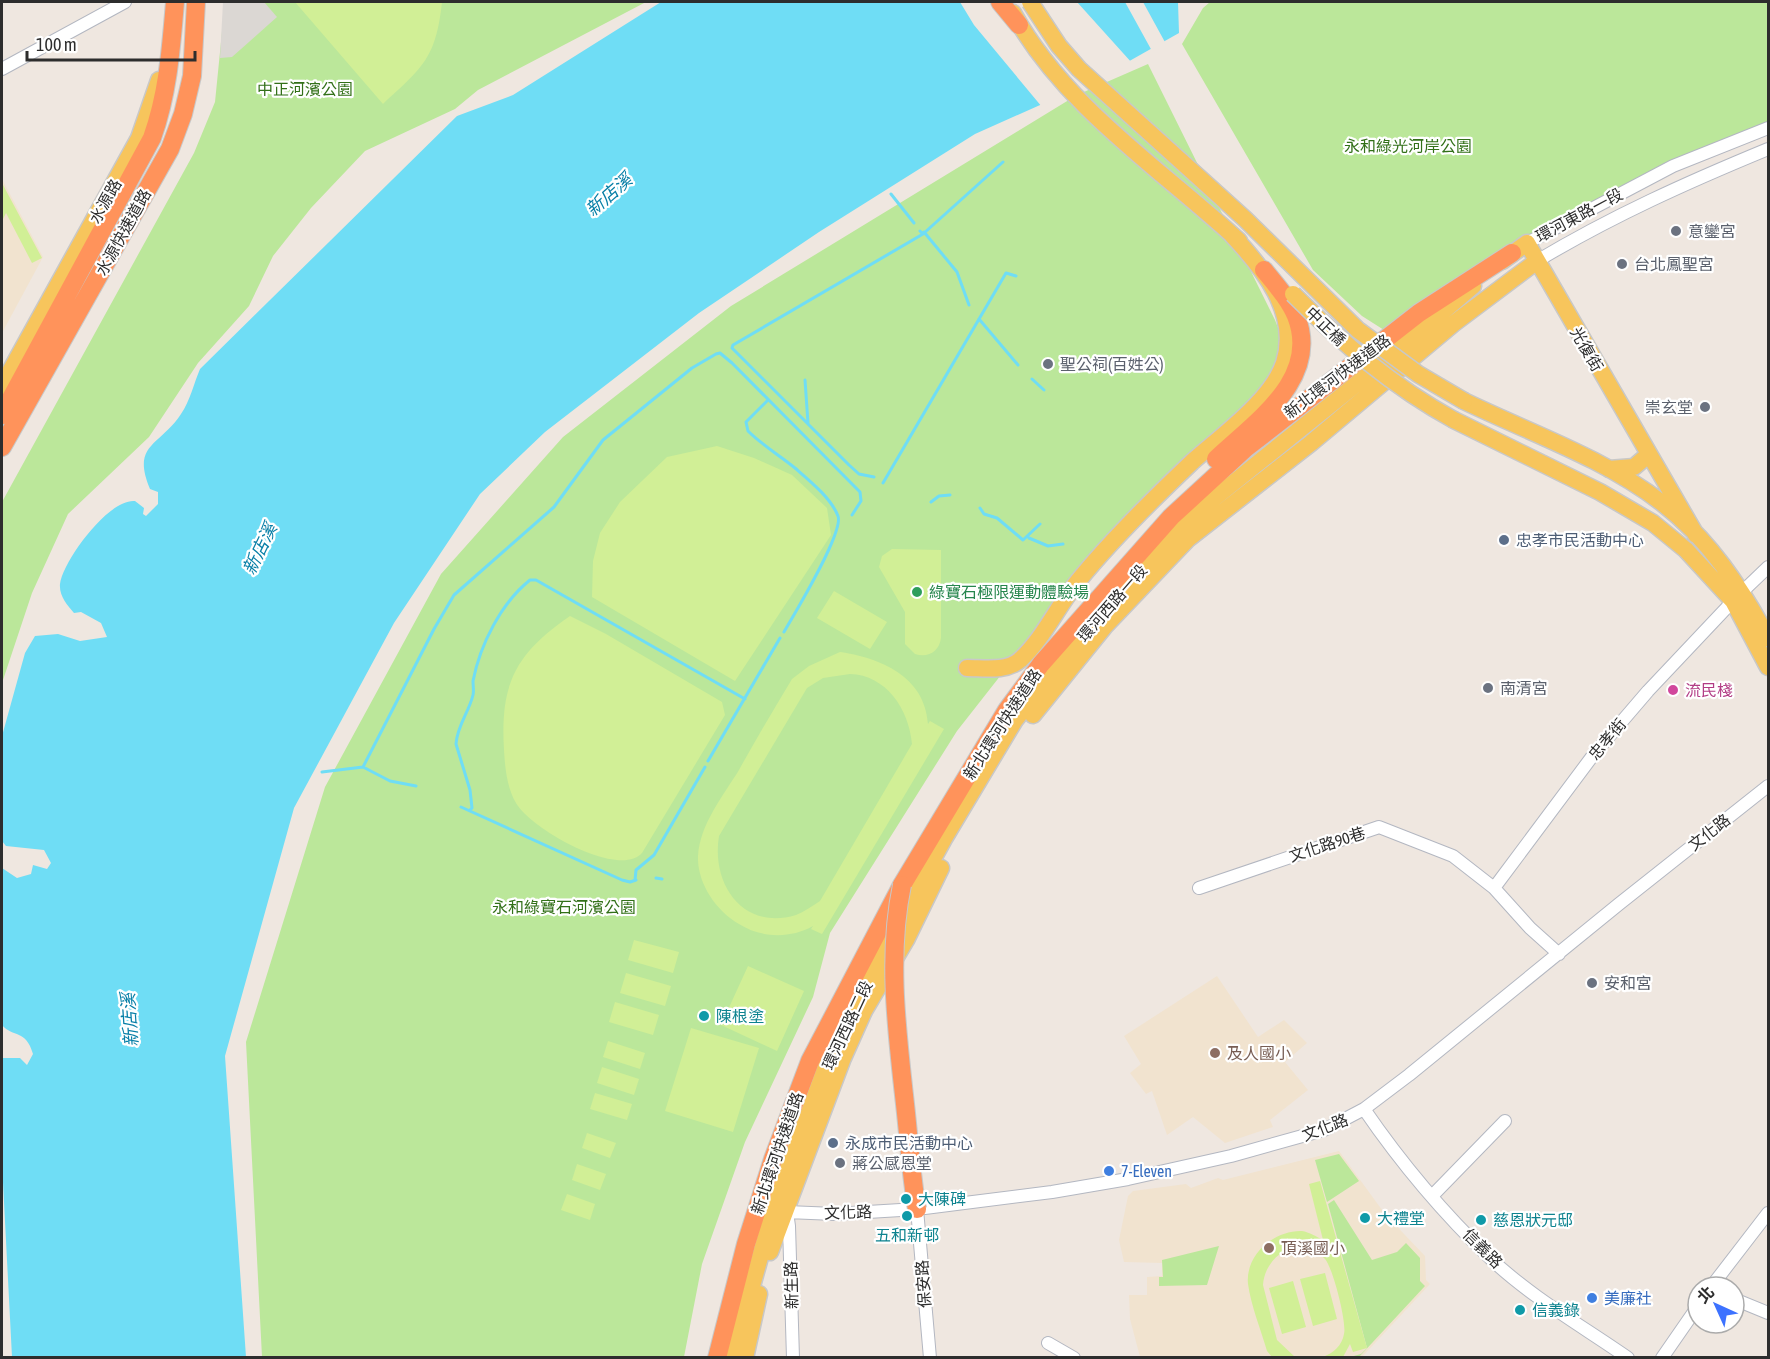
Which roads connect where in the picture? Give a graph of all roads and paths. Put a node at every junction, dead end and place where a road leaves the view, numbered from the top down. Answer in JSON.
{"nodes":[{"id":1,"x":125,"y":2,"type":"edge"},
{"id":2,"x":168,"y":2,"type":"edge"},
{"id":3,"x":175,"y":2,"type":"edge"},
{"id":4,"x":183,"y":2,"type":"edge"},
{"id":5,"x":196,"y":2,"type":"edge"},
{"id":6,"x":1000,"y":2,"type":"edge"},
{"id":7,"x":1006,"y":2,"type":"edge"},
{"id":8,"x":1033,"y":6,"type":"edge"},
{"id":9,"x":1019,"y":25,"type":"junction"},
{"id":10,"x":2,"y":69,"type":"edge"},
{"id":11,"x":1768,"y":128,"type":"edge"},
{"id":12,"x":1768,"y":149,"type":"edge"},
{"id":13,"x":1232,"y":234,"type":"junction"},
{"id":14,"x":1519,"y":248,"type":"junction"},
{"id":15,"x":1538,"y":261,"type":"junction"},
{"id":16,"x":1264,"y":270,"type":"junction"},
{"id":17,"x":65,"y":336,"type":"junction"},
{"id":18,"x":1410,"y":338,"type":"joint"},
{"id":19,"x":1424,"y":348,"type":"joint"},
{"id":20,"x":2,"y":386,"type":"edge"},
{"id":21,"x":2,"y":415,"type":"edge"},
{"id":22,"x":2,"y":447,"type":"edge"},
{"id":23,"x":1648,"y":455,"type":"junction"},
{"id":24,"x":1608,"y":469,"type":"junction"},
{"id":25,"x":1696,"y":535,"type":"junction"},
{"id":26,"x":1768,"y":567,"type":"edge"},
{"id":27,"x":1738,"y":596,"type":"junction"},
{"id":28,"x":1768,"y":638,"type":"edge"},
{"id":29,"x":1041,"y":664,"type":"junction"},
{"id":30,"x":1768,"y":667,"type":"edge"},
{"id":31,"x":967,"y":668,"type":"dead end"},
{"id":32,"x":1768,"y":786,"type":"edge"},
{"id":33,"x":902,"y":885,"type":"junction"},
{"id":34,"x":1199,"y":888,"type":"dead end"},
{"id":35,"x":1494,"y":888,"type":"junction"},
{"id":36,"x":899,"y":937,"type":"junction"},
{"id":37,"x":1559,"y":954,"type":"junction"},
{"id":38,"x":1364,"y":1109,"type":"junction"},
{"id":39,"x":1505,"y":1121,"type":"dead end"},
{"id":40,"x":1432,"y":1196,"type":"junction"},
{"id":41,"x":917,"y":1209,"type":"junction"},
{"id":42,"x":780,"y":1210,"type":"junction"},
{"id":43,"x":1768,"y":1213,"type":"edge"},
{"id":44,"x":1720,"y":1275,"type":"edge"},
{"id":45,"x":1746,"y":1304,"type":"edge"},
{"id":46,"x":1768,"y":1313,"type":"edge"},
{"id":47,"x":1686,"y":1323,"type":"edge"},
{"id":48,"x":1048,"y":1343,"type":"dead end"},
{"id":49,"x":717,"y":1358,"type":"edge"},
{"id":50,"x":732,"y":1358,"type":"edge"},
{"id":51,"x":745,"y":1358,"type":"edge"},
{"id":52,"x":793,"y":1358,"type":"edge"},
{"id":53,"x":930,"y":1358,"type":"edge"},
{"id":54,"x":1074,"y":1358,"type":"edge"},
{"id":55,"x":1628,"y":1358,"type":"edge"},
{"id":56,"x":1662,"y":1358,"type":"edge"}],
"edges":[{"from":1,"to":10,"type":"street"},
{"from":2,"to":20,"type":"main road","name":"水源路"},
{"from":3,"to":21,"type":"highway","name":"水源快速道路"},
{"from":4,"to":17,"type":"highway"},
{"from":5,"to":17,"type":"highway","name":"水源快速道路"},
{"from":6,"to":9,"type":"highway"},
{"from":7,"to":9,"type":"main road","name":"中正橋"},
{"from":8,"to":24,"type":"main road","name":"中正橋","bridge":true},
{"from":9,"to":13,"type":"main road","name":"中正橋"},
{"from":11,"to":14,"type":"street","name":"環河東路一段"},
{"from":12,"to":15,"type":"street","name":"環河東路一段"},
{"from":13,"to":16,"type":"main road"},
{"from":13,"to":27,"type":"main road","name":"中正橋","bridge":true},
{"from":14,"to":15,"type":"main road","name":"光復街"},
{"from":14,"to":18,"type":"main road","name":"環河東路一段"},
{"from":14,"to":29,"type":"highway","name":"新北環河快速道路"},
{"from":15,"to":19,"type":"main road","name":"環河東路一段"},
{"from":15,"to":23,"type":"main road","name":"光復街"},
{"from":16,"to":29,"type":"highway"},
{"from":16,"to":31,"type":"main road"},
{"from":17,"to":22,"type":"highway","name":"水源快速道路"},
{"from":18,"to":36,"type":"main road","name":"環河西路一段"},
{"from":19,"to":36,"type":"main road","name":"環河西路一段"},
{"from":23,"to":24,"type":"main road"},
{"from":23,"to":25,"type":"main road","name":"光復街"},
{"from":24,"to":25,"type":"main road","name":"中正橋"},
{"from":25,"to":27,"type":"main road"},
{"from":26,"to":27,"type":"street","name":"忠孝街"},
{"from":27,"to":28,"type":"main road"},
{"from":27,"to":30,"type":"main road"},
{"from":27,"to":35,"type":"street","name":"忠孝街"},
{"from":29,"to":33,"type":"highway","name":"新北環河快速道路"},
{"from":32,"to":37,"type":"street","name":"文化路"},
{"from":33,"to":41,"type":"highway","bridge":true},
{"from":33,"to":49,"type":"highway","name":"新北環河快速道路","bridge":true},
{"from":34,"to":35,"type":"street","name":"文化路90巷"},
{"from":35,"to":37,"type":"street","name":"文化路90巷"},
{"from":36,"to":42,"type":"main road","name":"環河西路二段"},
{"from":37,"to":38,"type":"street","name":"文化路"},
{"from":38,"to":40,"type":"street","name":"信義路"},
{"from":38,"to":41,"type":"street","name":"文化路"},
{"from":39,"to":40,"type":"street"},
{"from":40,"to":55,"type":"street","name":"信義路"},
{"from":41,"to":42,"type":"street","name":"文化路"},
{"from":41,"to":53,"type":"street","name":"保安路"},
{"from":42,"to":50,"type":"main road","name":"環河西路二段"},
{"from":42,"to":51,"type":"main road","name":"環河西路二段"},
{"from":42,"to":52,"type":"street","name":"新生路"},
{"from":43,"to":44,"type":"street"},
{"from":45,"to":46,"type":"street"},
{"from":47,"to":56,"type":"street"},
{"from":48,"to":54,"type":"street"}]}
